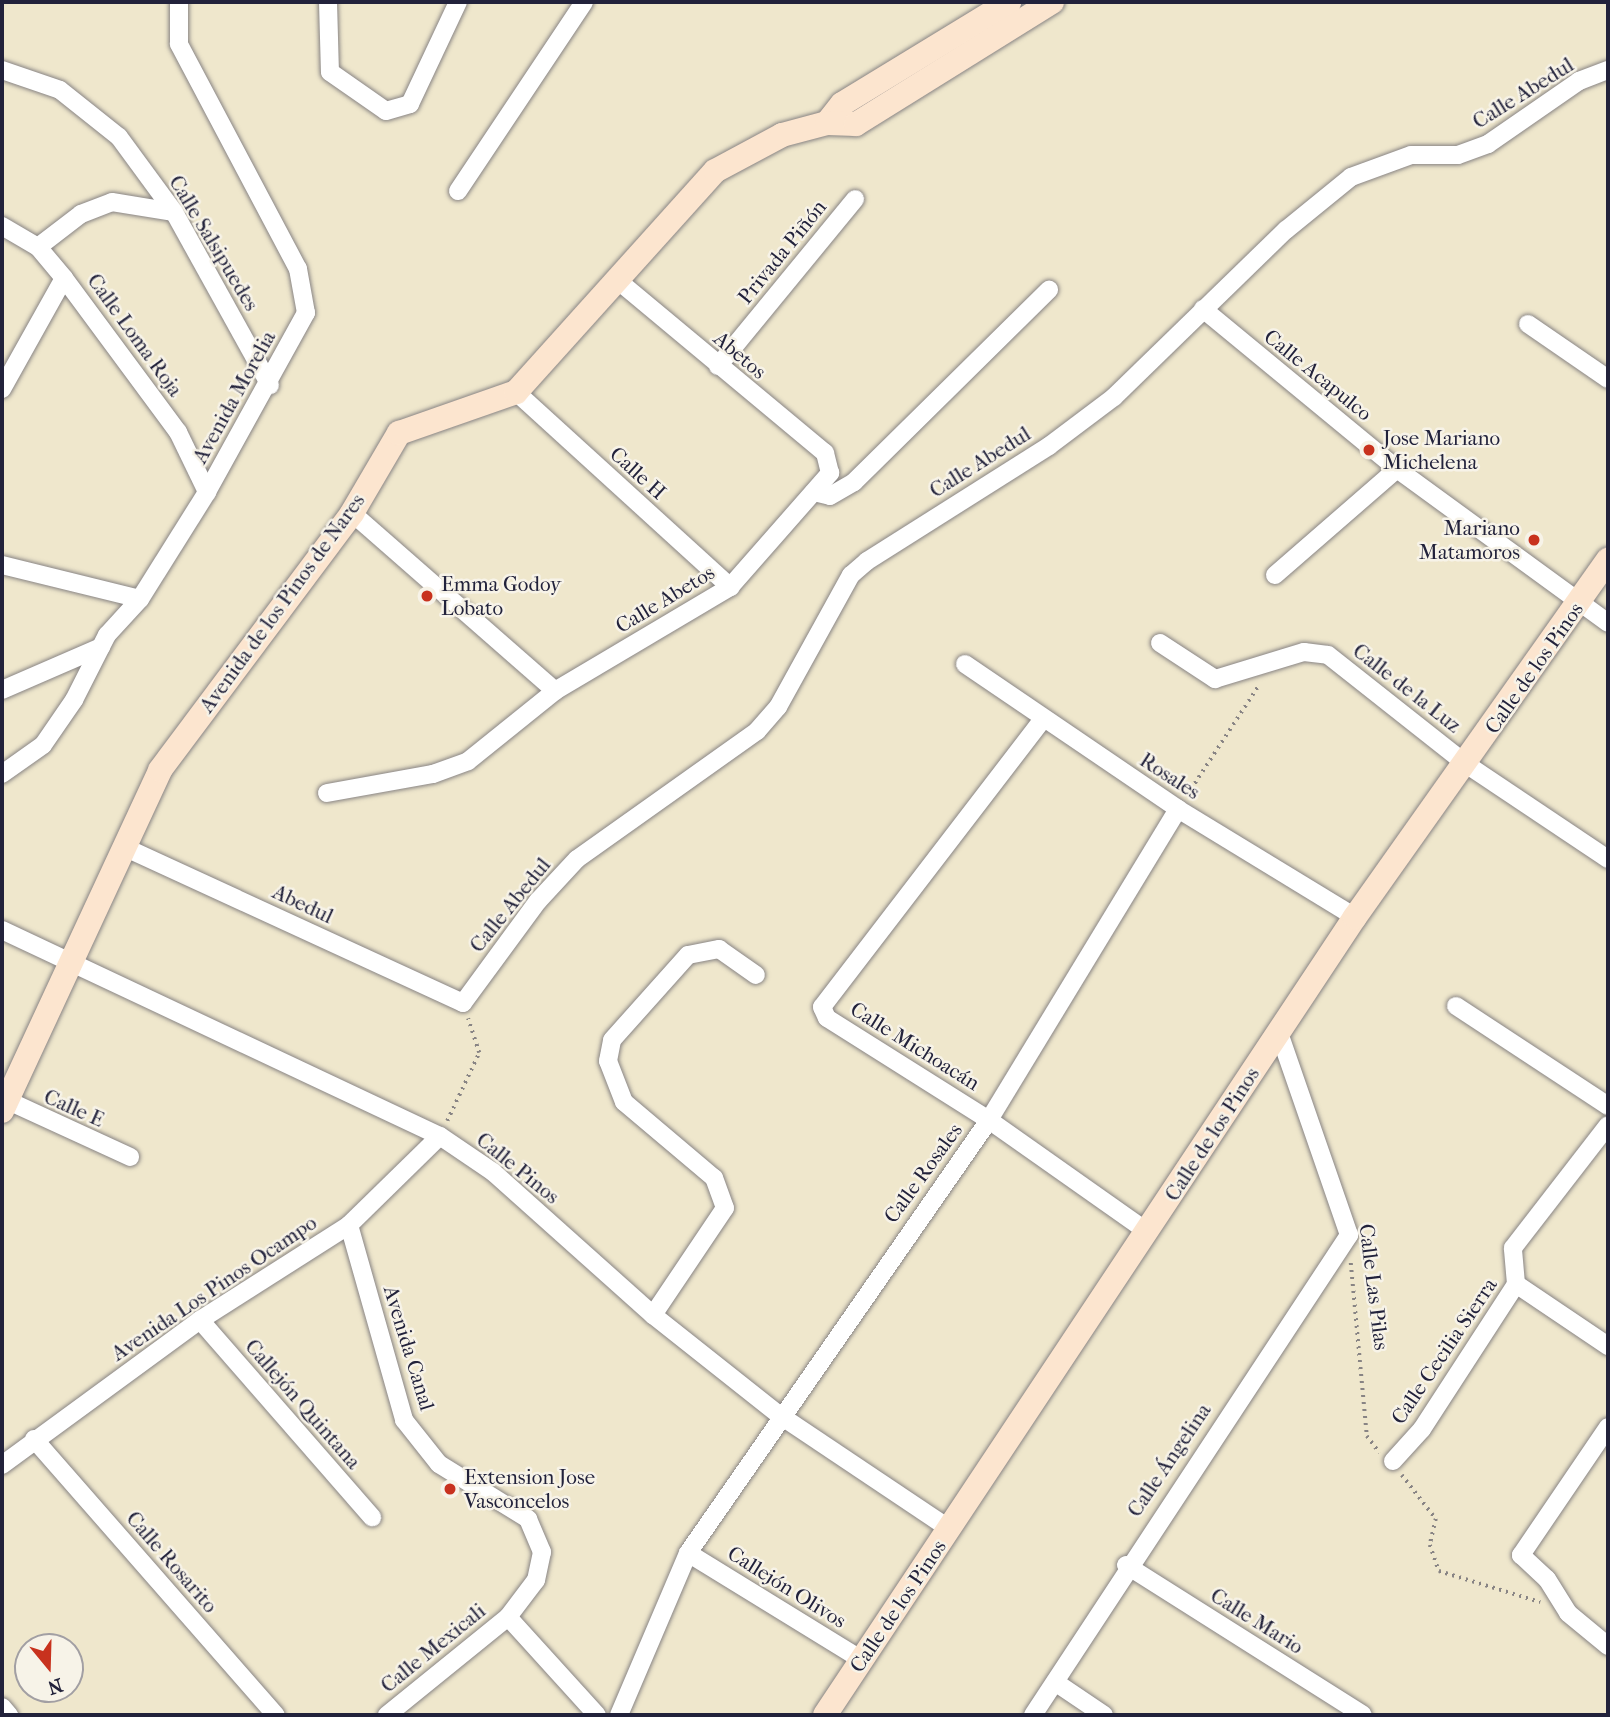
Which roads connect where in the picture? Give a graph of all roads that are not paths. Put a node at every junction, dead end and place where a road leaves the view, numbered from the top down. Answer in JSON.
{"nodes":[{"id":1,"x":179,"y":2,"type":"edge"},
{"id":2,"x":328,"y":2,"type":"edge"},
{"id":3,"x":458,"y":2,"type":"edge"},
{"id":4,"x":584,"y":2,"type":"edge"},
{"id":5,"x":1009,"y":2,"type":"edge"},
{"id":6,"x":1052,"y":2,"type":"edge"},
{"id":7,"x":2,"y":70,"type":"edge"},
{"id":8,"x":1608,"y":70,"type":"edge"},
{"id":9,"x":827,"y":123,"type":"junction"},
{"id":10,"x":458,"y":191,"type":"dead end"},
{"id":11,"x":855,"y":200,"type":"dead end"},
{"id":12,"x":174,"y":212,"type":"junction"},
{"id":13,"x":2,"y":226,"type":"edge"},
{"id":14,"x":38,"y":247,"type":"junction"},
{"id":15,"x":64,"y":278,"type":"junction"},
{"id":16,"x":620,"y":282,"type":"junction"},
{"id":17,"x":1049,"y":290,"type":"dead end"},
{"id":18,"x":1203,"y":309,"type":"junction"},
{"id":19,"x":1528,"y":324,"type":"dead end"},
{"id":20,"x":718,"y":366,"type":"junction"},
{"id":21,"x":1608,"y":379,"type":"edge"},
{"id":22,"x":270,"y":385,"type":"junction"},
{"id":23,"x":2,"y":389,"type":"edge"},
{"id":24,"x":516,"y":392,"type":"junction"},
{"id":25,"x":832,"y":461,"type":"joint"},
{"id":26,"x":1397,"y":469,"type":"junction"},
{"id":27,"x":207,"y":492,"type":"junction"},
{"id":28,"x":814,"y":492,"type":"junction"},
{"id":29,"x":352,"y":513,"type":"junction"},
{"id":30,"x":1608,"y":560,"type":"edge"},
{"id":31,"x":2,"y":565,"type":"edge"},
{"id":32,"x":1275,"y":575,"type":"dead end"},
{"id":33,"x":730,"y":587,"type":"junction"},
{"id":34,"x":140,"y":599,"type":"junction"},
{"id":35,"x":1579,"y":604,"type":"junction"},
{"id":36,"x":1608,"y":623,"type":"edge"},
{"id":37,"x":1160,"y":643,"type":"dead end"},
{"id":38,"x":101,"y":647,"type":"junction"},
{"id":39,"x":965,"y":664,"type":"dead end"},
{"id":40,"x":2,"y":690,"type":"edge"},
{"id":41,"x":555,"y":691,"type":"junction"},
{"id":42,"x":1043,"y":719,"type":"junction"},
{"id":43,"x":1466,"y":764,"type":"junction"},
{"id":44,"x":2,"y":774,"type":"edge"},
{"id":45,"x":327,"y":793,"type":"dead end"},
{"id":46,"x":1178,"y":809,"type":"junction"},
{"id":47,"x":124,"y":847,"type":"junction"},
{"id":48,"x":1608,"y":859,"type":"edge"},
{"id":49,"x":1355,"y":917,"type":"junction"},
{"id":50,"x":2,"y":930,"type":"edge"},
{"id":51,"x":68,"y":965,"type":"junction"},
{"id":52,"x":755,"y":975,"type":"dead end"},
{"id":53,"x":463,"y":1003,"type":"joint"},
{"id":54,"x":1456,"y":1006,"type":"dead end"},
{"id":55,"x":1279,"y":1033,"type":"junction"},
{"id":56,"x":4,"y":1104,"type":"edge"},
{"id":57,"x":1608,"y":1106,"type":"edge"},
{"id":58,"x":989,"y":1120,"type":"junction"},
{"id":59,"x":1608,"y":1125,"type":"edge"},
{"id":60,"x":440,"y":1136,"type":"junction"},
{"id":61,"x":130,"y":1157,"type":"dead end"},
{"id":62,"x":349,"y":1225,"type":"junction"},
{"id":63,"x":1148,"y":1232,"type":"junction"},
{"id":64,"x":1349,"y":1234,"type":"joint"},
{"id":65,"x":1516,"y":1284,"type":"junction"},
{"id":66,"x":653,"y":1315,"type":"junction"},
{"id":67,"x":200,"y":1320,"type":"junction"},
{"id":68,"x":1608,"y":1346,"type":"edge"},
{"id":69,"x":778,"y":1414,"type":"junction"},
{"id":70,"x":1608,"y":1427,"type":"edge"},
{"id":71,"x":34,"y":1438,"type":"junction"},
{"id":72,"x":1393,"y":1461,"type":"road end"},
{"id":73,"x":2,"y":1465,"type":"edge"},
{"id":74,"x":372,"y":1517,"type":"dead end"},
{"id":75,"x":950,"y":1529,"type":"junction"},
{"id":76,"x":688,"y":1553,"type":"junction"},
{"id":77,"x":1126,"y":1565,"type":"junction"},
{"id":78,"x":508,"y":1617,"type":"junction"},
{"id":79,"x":1608,"y":1646,"type":"edge"},
{"id":80,"x":862,"y":1660,"type":"junction"},
{"id":81,"x":1055,"y":1682,"type":"junction"},
{"id":82,"x":2,"y":1707,"type":"edge"},
{"id":83,"x":9,"y":1715,"type":"edge"},
{"id":84,"x":276,"y":1715,"type":"edge"},
{"id":85,"x":387,"y":1715,"type":"edge"},
{"id":86,"x":597,"y":1715,"type":"edge"},
{"id":87,"x":619,"y":1715,"type":"edge"},
{"id":88,"x":825,"y":1715,"type":"edge"},
{"id":89,"x":1033,"y":1715,"type":"edge"},
{"id":90,"x":1104,"y":1715,"type":"edge"},
{"id":91,"x":1363,"y":1715,"type":"edge"}],
"edges":[{"from":1,"to":22,"type":"street","name":"Avenida Morelia"},
{"from":2,"to":3,"type":"street"},
{"from":4,"to":10,"type":"street"},
{"from":5,"to":9,"type":"street","name":"Avenida de los Pinos de Nares"},
{"from":6,"to":9,"type":"street","name":"Avenida de los Pinos de Nares"},
{"from":7,"to":12,"type":"street","name":"Calle Salsipuedes"},
{"from":8,"to":18,"type":"street","name":"Calle Abedul"},
{"from":9,"to":16,"type":"street","name":"Avenida de los Pinos de Nares"},
{"from":11,"to":20,"type":"street","name":"Privada Piñón"},
{"from":12,"to":14,"type":"street"},
{"from":12,"to":22,"type":"street","name":"Calle Salsipuedes"},
{"from":13,"to":14,"type":"street","name":"Calle Loma Roja"},
{"from":14,"to":15,"type":"street","name":"Calle Loma Roja"},
{"from":15,"to":23,"type":"street"},
{"from":15,"to":27,"type":"street","name":"Calle Loma Roja"},
{"from":16,"to":20,"type":"street","name":"Abetos"},
{"from":16,"to":24,"type":"street","name":"Avenida de los Pinos de Nares"},
{"from":17,"to":28,"type":"street"},
{"from":18,"to":26,"type":"street","name":"Calle Acapulco"},
{"from":18,"to":53,"type":"street","name":"Calle Abedul"},
{"from":19,"to":21,"type":"street"},
{"from":20,"to":25,"type":"street","name":"Abetos"},
{"from":22,"to":27,"type":"street","name":"Avenida Morelia"},
{"from":24,"to":29,"type":"street","name":"Avenida de los Pinos de Nares"},
{"from":24,"to":33,"type":"street","name":"Calle H"},
{"from":25,"to":28,"type":"street","name":"Calle Abetos"},
{"from":26,"to":32,"type":"street"},
{"from":26,"to":35,"type":"street","name":"Calle Acapulco"},
{"from":27,"to":34,"type":"street","name":"Avenida Morelia"},
{"from":28,"to":33,"type":"street","name":"Calle Abetos"},
{"from":29,"to":41,"type":"street"},
{"from":29,"to":47,"type":"street","name":"Avenida de los Pinos de Nares"},
{"from":30,"to":35,"type":"street","name":"Calle de los Pinos"},
{"from":31,"to":34,"type":"street"},
{"from":33,"to":41,"type":"street","name":"Calle Abetos"},
{"from":34,"to":38,"type":"street","name":"Avenida Morelia"},
{"from":35,"to":36,"type":"street","name":"Calle Acapulco"},
{"from":35,"to":43,"type":"street","name":"Calle de los Pinos"},
{"from":37,"to":43,"type":"street","name":"Calle de la Luz"},
{"from":38,"to":40,"type":"street"},
{"from":38,"to":44,"type":"street","name":"Avenida Morelia"},
{"from":39,"to":42,"type":"street","name":"Rosales"},
{"from":41,"to":45,"type":"street","name":"Calle Abetos"},
{"from":42,"to":46,"type":"street","name":"Rosales"},
{"from":42,"to":58,"type":"street","name":"Calle Michoacán"},
{"from":43,"to":48,"type":"street","name":"Calle de la Luz"},
{"from":43,"to":49,"type":"street","name":"Calle de los Pinos"},
{"from":46,"to":49,"type":"street","name":"Rosales"},
{"from":46,"to":58,"type":"street","name":"Calle Rosales"},
{"from":47,"to":51,"type":"street","name":"Avenida de los Pinos de Nares"},
{"from":47,"to":53,"type":"street","name":"Abedul"},
{"from":49,"to":55,"type":"street","name":"Calle de los Pinos"},
{"from":50,"to":51,"type":"street","name":"Calle Pinos"},
{"from":51,"to":56,"type":"street","name":"Avenida de los Pinos de Nares"},
{"from":51,"to":60,"type":"street","name":"Calle Pinos"},
{"from":52,"to":66,"type":"street"},
{"from":54,"to":57,"type":"street"},
{"from":55,"to":63,"type":"street","name":"Calle de los Pinos"},
{"from":55,"to":64,"type":"street","name":"Calle Las Pilas"},
{"from":56,"to":61,"type":"street","name":"Calle E"},
{"from":58,"to":63,"type":"street","name":"Calle Michoacán"},
{"from":58,"to":69,"type":"street","name":"Calle Rosales"},
{"from":59,"to":65,"type":"street","name":"Calle Cecilia Sierra"},
{"from":60,"to":62,"type":"street","name":"Avenida Los Pinos Ocampo"},
{"from":60,"to":66,"type":"street","name":"Calle Pinos"},
{"from":62,"to":67,"type":"street","name":"Avenida Los Pinos Ocampo"},
{"from":62,"to":78,"type":"street","name":"Avenida Canal"},
{"from":63,"to":75,"type":"street","name":"Calle de los Pinos"},
{"from":64,"to":77,"type":"street","name":"Calle Ángelina"},
{"from":65,"to":68,"type":"street"},
{"from":65,"to":72,"type":"street","name":"Calle Cecilia Sierra"},
{"from":66,"to":69,"type":"street","name":"Calle Pinos"},
{"from":67,"to":71,"type":"street","name":"Avenida Los Pinos Ocampo"},
{"from":67,"to":74,"type":"street","name":"Callejón Quintana"},
{"from":69,"to":75,"type":"street","name":"Calle Pinos"},
{"from":69,"to":76,"type":"street","name":"Calle Rosales"},
{"from":70,"to":79,"type":"street"},
{"from":71,"to":73,"type":"street","name":"Avenida Los Pinos Ocampo"},
{"from":71,"to":84,"type":"street","name":"Calle Rosarito"},
{"from":75,"to":80,"type":"street","name":"Calle de los Pinos"},
{"from":76,"to":80,"type":"street","name":"Callejón Olivos"},
{"from":76,"to":87,"type":"street","name":"Calle Rosales"},
{"from":77,"to":81,"type":"street","name":"Calle Ángelina"},
{"from":77,"to":91,"type":"street","name":"Calle Mario"},
{"from":78,"to":85,"type":"street","name":"Calle Mexicali"},
{"from":78,"to":86,"type":"street"},
{"from":80,"to":88,"type":"street","name":"Calle de los Pinos"},
{"from":81,"to":89,"type":"street","name":"Calle Ángelina"},
{"from":81,"to":90,"type":"street"},
{"from":82,"to":83,"type":"street"}]}
